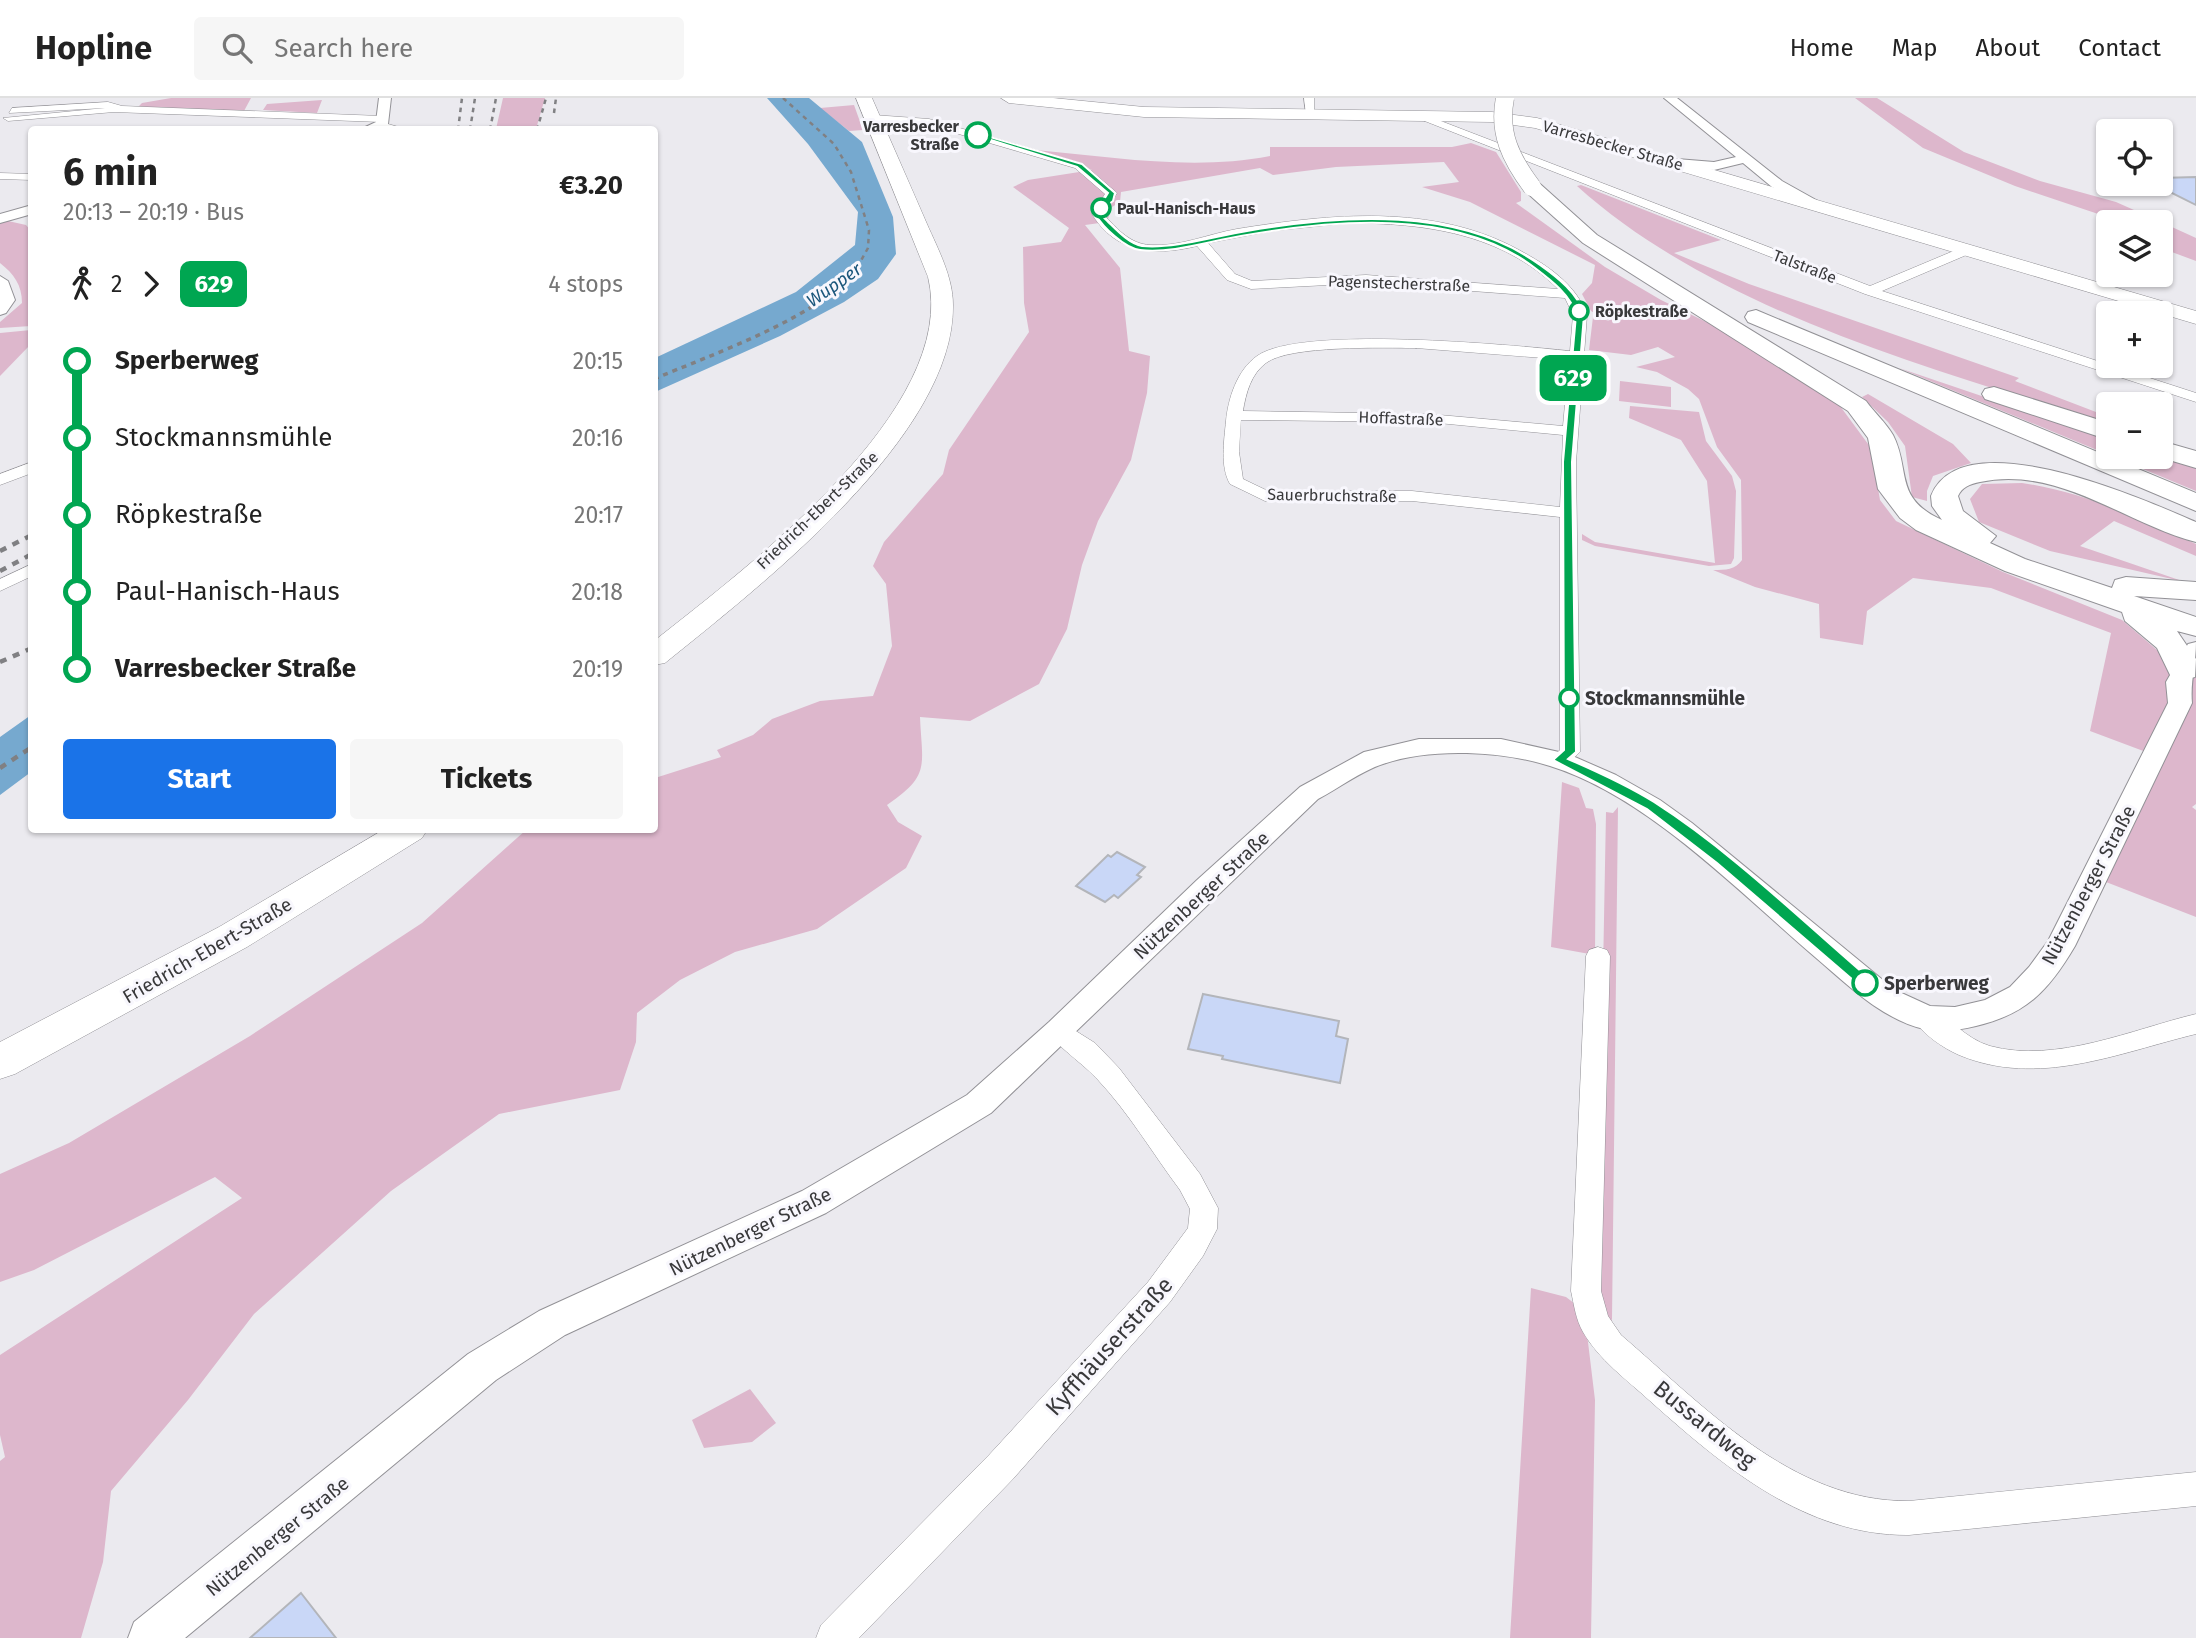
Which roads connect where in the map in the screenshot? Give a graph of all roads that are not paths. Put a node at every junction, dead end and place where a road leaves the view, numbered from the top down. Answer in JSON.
{"nodes":[{"id":1,"x":16,"y":98,"type":"edge"},
{"id":2,"x":164,"y":98,"type":"edge"},
{"id":3,"x":385,"y":98,"type":"edge"},
{"id":4,"x":864,"y":98,"type":"edge"},
{"id":5,"x":1009,"y":98,"type":"edge"},
{"id":6,"x":1505,"y":98,"type":"edge"},
{"id":7,"x":1670,"y":98,"type":"edge"},
{"id":8,"x":1310,"y":106,"type":"edge"},
{"id":9,"x":1529,"y":106,"type":"dead end"},
{"id":10,"x":110,"y":108,"type":"edge"},
{"id":11,"x":1420,"y":116,"type":"junction"},
{"id":12,"x":6,"y":117,"type":"edge"},
{"id":13,"x":873,"y":118,"type":"junction"},
{"id":14,"x":381,"y":122,"type":"junction"},
{"id":15,"x":373,"y":126,"type":"edge"},
{"id":16,"x":390,"y":126,"type":"edge"},
{"id":17,"x":1745,"y":159,"type":"junction"},
{"id":18,"x":1677,"y":163,"type":"junction"},
{"id":19,"x":0,"y":177,"type":"edge"},
{"id":20,"x":28,"y":177,"type":"edge"},
{"id":21,"x":1730,"y":179,"type":"junction"},
{"id":22,"x":1098,"y":182,"type":"joint"},
{"id":23,"x":1818,"y":205,"type":"junction"},
{"id":24,"x":28,"y":210,"type":"edge"},
{"id":25,"x":0,"y":219,"type":"edge"},
{"id":26,"x":1597,"y":220,"type":"junction"},
{"id":27,"x":1198,"y":240,"type":"junction"},
{"id":28,"x":1967,"y":250,"type":"junction"},
{"id":29,"x":1694,"y":277,"type":"dead end"},
{"id":30,"x":0,"y":281,"type":"edge"},
{"id":31,"x":1870,"y":291,"type":"junction"},
{"id":32,"x":1569,"y":294,"type":"junction"},
{"id":33,"x":1738,"y":298,"type":"dead end"},
{"id":34,"x":1703,"y":307,"type":"junction"},
{"id":35,"x":0,"y":310,"type":"edge"},
{"id":36,"x":2196,"y":318,"type":"edge"},
{"id":37,"x":1575,"y":356,"type":"junction"},
{"id":38,"x":2196,"y":398,"type":"edge"},
{"id":39,"x":1233,"y":415,"type":"junction"},
{"id":40,"x":2096,"y":428,"type":"edge"},
{"id":41,"x":1568,"y":431,"type":"junction"},
{"id":42,"x":2173,"y":453,"type":"edge"},
{"id":43,"x":2196,"y":460,"type":"edge"},
{"id":44,"x":28,"y":469,"type":"edge"},
{"id":45,"x":0,"y":480,"type":"edge"},
{"id":46,"x":2196,"y":503,"type":"edge"},
{"id":47,"x":1567,"y":513,"type":"junction"},
{"id":48,"x":2196,"y":524,"type":"edge"},
{"id":49,"x":2196,"y":533,"type":"edge"},
{"id":50,"x":28,"y":571,"type":"edge"},
{"id":51,"x":0,"y":586,"type":"edge"},
{"id":52,"x":2099,"y":587,"type":"junction"},
{"id":53,"x":2196,"y":591,"type":"edge"},
{"id":54,"x":2196,"y":616,"type":"edge"},
{"id":55,"x":2196,"y":627,"type":"edge"},
{"id":56,"x":658,"y":653,"type":"edge"},
{"id":57,"x":2189,"y":679,"type":"edge"},
{"id":58,"x":1559,"y":760,"type":"junction"},
{"id":59,"x":404,"y":833,"type":"edge"},
{"id":60,"x":1598,"y":956,"type":"dead end"},
{"id":61,"x":1926,"y":1018,"type":"junction"},
{"id":62,"x":2196,"y":1024,"type":"edge"},
{"id":63,"x":1060,"y":1031,"type":"junction"},
{"id":64,"x":0,"y":1062,"type":"edge"},
{"id":65,"x":2196,"y":1489,"type":"edge"},
{"id":66,"x":150,"y":1638,"type":"edge"},
{"id":67,"x":834,"y":1638,"type":"edge"}],
"edges":[{"from":1,"to":12,"type":"street"},
{"from":2,"to":10,"type":"street"},
{"from":3,"to":14,"type":"street"},
{"from":4,"to":13,"type":"main road","name":"Friedrich-Ebert-Straße"},
{"from":5,"to":8,"type":"main road","name":"Varresbecker Straße"},
{"from":6,"to":34,"type":"highway","bridge":true},
{"from":7,"to":17,"type":"street"},
{"from":8,"to":11,"type":"main road","name":"Varresbecker Straße"},
{"from":9,"to":26,"type":"highway"},
{"from":10,"to":12,"type":"street"},
{"from":10,"to":14,"type":"street"},
{"from":11,"to":18,"type":"main road","name":"Varresbecker Straße"},
{"from":11,"to":31,"type":"street","name":"Talstraße"},
{"from":13,"to":22,"type":"street"},
{"from":13,"to":56,"type":"main road","name":"Friedrich-Ebert-Straße"},
{"from":14,"to":15,"type":"street"},
{"from":14,"to":16,"type":"street"},
{"from":17,"to":18,"type":"street"},
{"from":17,"to":21,"type":"street"},
{"from":17,"to":23,"type":"street"},
{"from":18,"to":21,"type":"main road","name":"Varresbecker Straße"},
{"from":19,"to":20,"type":"street"},
{"from":21,"to":23,"type":"main road","name":"Varresbecker Straße"},
{"from":22,"to":27,"type":"street"},
{"from":23,"to":28,"type":"main road","name":"Varresbecker Straße"},
{"from":24,"to":25,"type":"street"},
{"from":26,"to":29,"type":"highway"},
{"from":26,"to":46,"type":"highway"},
{"from":27,"to":32,"type":"street","name":"Pagenstecherstraße"},
{"from":27,"to":32,"type":"street"},
{"from":28,"to":31,"type":"street"},
{"from":28,"to":36,"type":"main road","name":"Varresbecker Straße"},
{"from":30,"to":35,"type":"street"},
{"from":31,"to":38,"type":"street","name":"Talstraße"},
{"from":32,"to":37,"type":"street"},
{"from":33,"to":40,"type":"highway"},
{"from":34,"to":48,"type":"highway"},
{"from":34,"to":52,"type":"highway"},
{"from":37,"to":39,"type":"street","name":"Sauerbruchstraße"},
{"from":37,"to":41,"type":"street"},
{"from":39,"to":41,"type":"street","name":"Hoffastraße"},
{"from":39,"to":47,"type":"street","name":"Sauerbruchstraße"},
{"from":41,"to":47,"type":"street"},
{"from":42,"to":43,"type":"highway"},
{"from":44,"to":45,"type":"street"},
{"from":47,"to":58,"type":"street"},
{"from":49,"to":52,"type":"highway"},
{"from":50,"to":51,"type":"street"},
{"from":52,"to":53,"type":"highway"},
{"from":52,"to":54,"type":"highway"},
{"from":52,"to":55,"type":"highway"},
{"from":52,"to":57,"type":"highway"},
{"from":57,"to":61,"type":"street","name":"Nützenberger Straße"},
{"from":58,"to":61,"type":"street","name":"Nützenberger Straße"},
{"from":58,"to":63,"type":"street","name":"Nützenberger Straße"},
{"from":59,"to":64,"type":"main road","name":"Friedrich-Ebert-Straße"},
{"from":60,"to":65,"type":"street","name":"Bussardweg"},
{"from":61,"to":62,"type":"street"},
{"from":63,"to":66,"type":"street","name":"Nützenberger Straße"},
{"from":63,"to":67,"type":"street","name":"Kyffhäuserstraße"}]}
